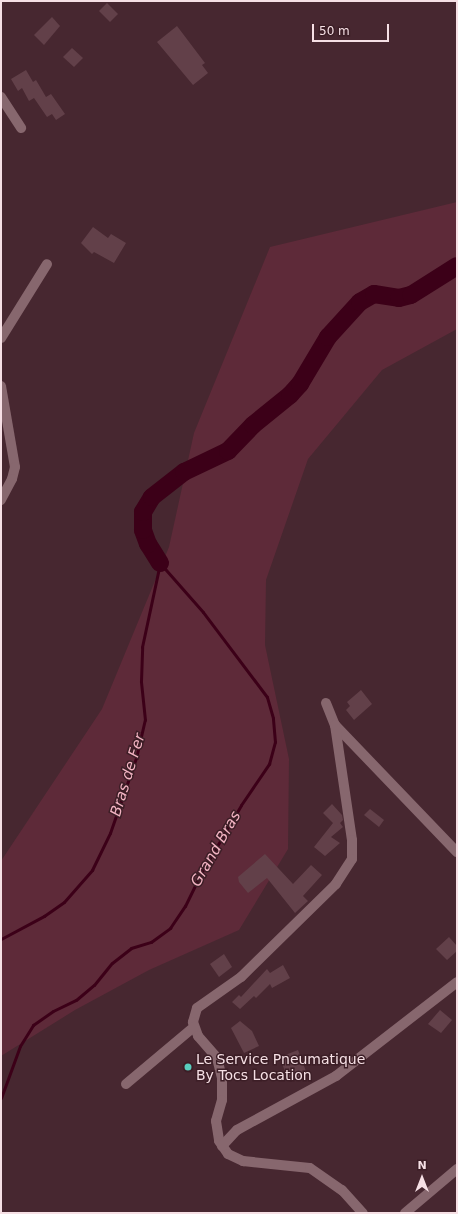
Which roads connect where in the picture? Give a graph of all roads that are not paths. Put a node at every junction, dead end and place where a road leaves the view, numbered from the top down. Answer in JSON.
{"nodes":[{"id":1,"x":1,"y":97,"type":"edge"},
{"id":2,"x":21,"y":128,"type":"dead end"},
{"id":3,"x":47,"y":264,"type":"dead end"},
{"id":4,"x":1,"y":338,"type":"edge"},
{"id":5,"x":1,"y":386,"type":"edge"},
{"id":6,"x":1,"y":500,"type":"edge"},
{"id":7,"x":326,"y":703,"type":"dead end"},
{"id":8,"x":335,"y":726,"type":"junction"},
{"id":9,"x":457,"y":852,"type":"edge"},
{"id":10,"x":457,"y":982,"type":"edge"},
{"id":11,"x":194,"y":1027,"type":"junction"},
{"id":12,"x":126,"y":1084,"type":"dead end"},
{"id":13,"x":222,"y":1146,"type":"junction"},
{"id":14,"x":457,"y":1169,"type":"edge"},
{"id":15,"x":362,"y":1213,"type":"edge"},
{"id":16,"x":405,"y":1213,"type":"edge"}],
"edges":[{"from":1,"to":2,"type":"street"},
{"from":3,"to":4,"type":"street"},
{"from":5,"to":6,"type":"street"},
{"from":7,"to":8,"type":"street"},
{"from":8,"to":9,"type":"street"},
{"from":8,"to":11,"type":"street"},
{"from":10,"to":13,"type":"street"},
{"from":11,"to":12,"type":"street"},
{"from":11,"to":13,"type":"street"},
{"from":13,"to":15,"type":"street"},
{"from":14,"to":16,"type":"street"}]}
